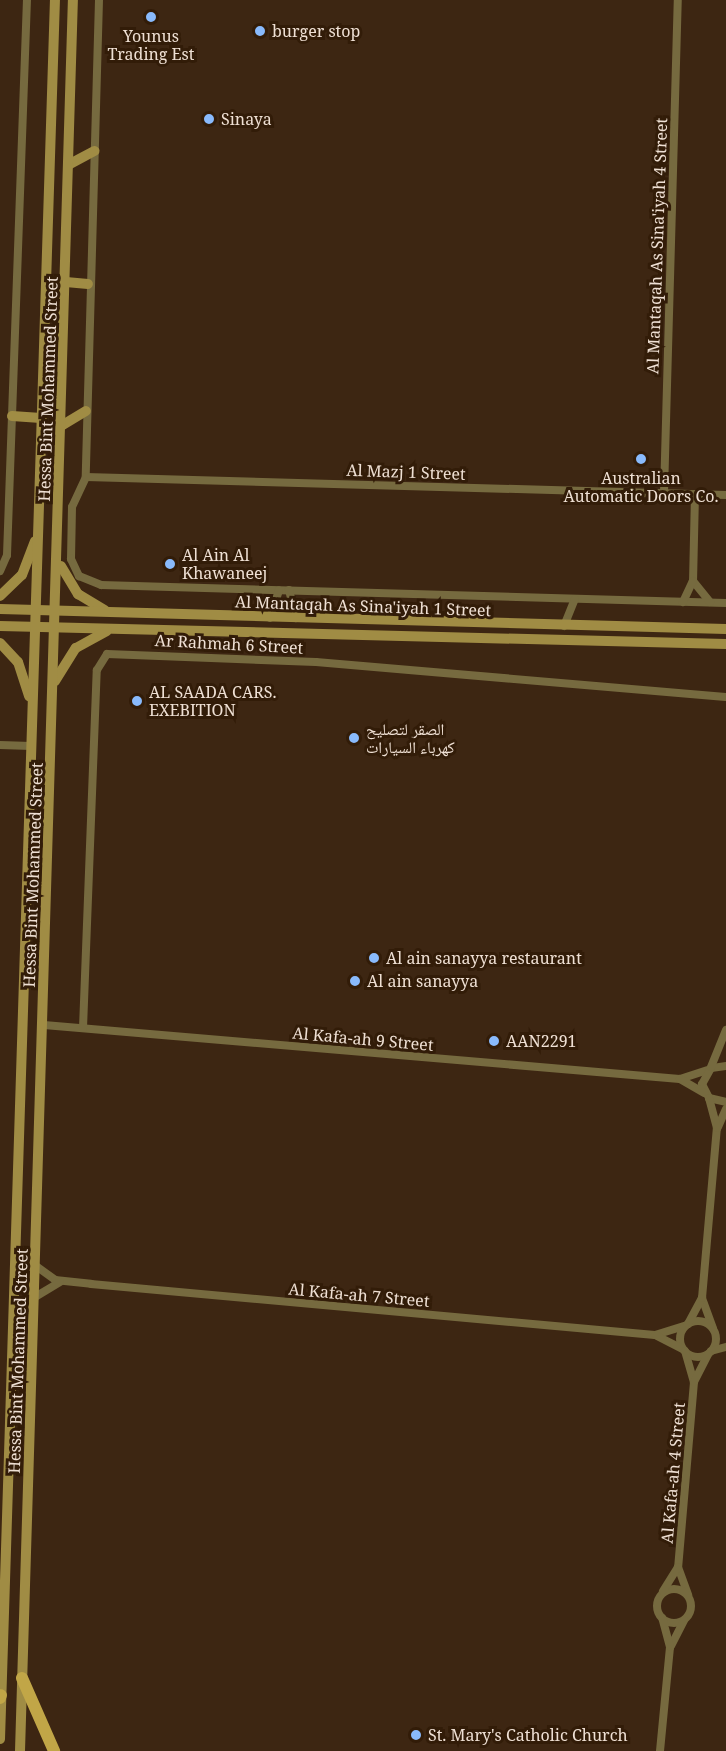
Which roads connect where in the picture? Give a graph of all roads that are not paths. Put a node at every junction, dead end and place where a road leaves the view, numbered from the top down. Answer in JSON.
{"nodes":[{"id":1,"x":27,"y":0,"type":"edge"},
{"id":2,"x":55,"y":0,"type":"edge"},
{"id":3,"x":73,"y":0,"type":"edge"},
{"id":4,"x":99,"y":0,"type":"edge"},
{"id":5,"x":678,"y":0,"type":"edge"},
{"id":6,"x":94,"y":151,"type":"junction"},
{"id":7,"x":69,"y":165,"type":"junction"},
{"id":8,"x":66,"y":282,"type":"junction"},
{"id":9,"x":88,"y":284,"type":"junction"},
{"id":10,"x":86,"y":411,"type":"junction"},
{"id":11,"x":12,"y":416,"type":"junction"},
{"id":12,"x":41,"y":418,"type":"junction"},
{"id":13,"x":61,"y":426,"type":"junction"},
{"id":14,"x":86,"y":477,"type":"junction"},
{"id":15,"x":664,"y":493,"type":"junction"},
{"id":16,"x":695,"y":494,"type":"junction"},
{"id":17,"x":726,"y":495,"type":"edge"},
{"id":18,"x":38,"y":535,"type":"junction"},
{"id":19,"x":58,"y":560,"type":"junction"},
{"id":20,"x":0,"y":570,"type":"edge"},
{"id":21,"x":693,"y":581,"type":"junction"},
{"id":22,"x":279,"y":590,"type":"junction"},
{"id":23,"x":290,"y":590,"type":"junction"},
{"id":24,"x":0,"y":596,"type":"edge"},
{"id":25,"x":575,"y":599,"type":"junction"},
{"id":26,"x":683,"y":602,"type":"junction"},
{"id":27,"x":711,"y":603,"type":"junction"},
{"id":28,"x":726,"y":603,"type":"edge"},
{"id":29,"x":0,"y":609,"type":"edge"},
{"id":30,"x":36,"y":610,"type":"junction"},
{"id":31,"x":574,"y":610,"type":"junction"},
{"id":32,"x":56,"y":611,"type":"junction"},
{"id":33,"x":114,"y":613,"type":"junction"},
{"id":34,"x":270,"y":618,"type":"junction"},
{"id":35,"x":297,"y":619,"type":"junction"},
{"id":36,"x":386,"y":621,"type":"junction"},
{"id":37,"x":0,"y":626,"type":"edge"},
{"id":38,"x":36,"y":627,"type":"junction"},
{"id":39,"x":563,"y":627,"type":"junction"},
{"id":40,"x":585,"y":627,"type":"junction"},
{"id":41,"x":55,"y":628,"type":"junction"},
{"id":42,"x":111,"y":629,"type":"junction"},
{"id":43,"x":726,"y":629,"type":"edge"},
{"id":44,"x":370,"y":636,"type":"junction"},
{"id":45,"x":0,"y":643,"type":"edge"},
{"id":46,"x":726,"y":644,"type":"edge"},
{"id":47,"x":53,"y":684,"type":"junction"},
{"id":48,"x":726,"y":697,"type":"edge"},
{"id":49,"x":32,"y":711,"type":"junction"},
{"id":50,"x":0,"y":745,"type":"edge"},
{"id":51,"x":31,"y":746,"type":"junction"},
{"id":52,"x":44,"y":1025,"type":"junction"},
{"id":53,"x":83,"y":1028,"type":"junction"},
{"id":54,"x":726,"y":1030,"type":"edge"},
{"id":55,"x":725,"y":1043,"type":"edge"},
{"id":56,"x":726,"y":1066,"type":"edge"},
{"id":57,"x":709,"y":1069,"type":"junction"},
{"id":58,"x":680,"y":1079,"type":"junction"},
{"id":59,"x":707,"y":1096,"type":"junction"},
{"id":60,"x":726,"y":1102,"type":"edge"},
{"id":61,"x":726,"y":1109,"type":"edge"},
{"id":62,"x":717,"y":1128,"type":"junction"},
{"id":63,"x":36,"y":1266,"type":"junction"},
{"id":64,"x":61,"y":1282,"type":"junction"},
{"id":65,"x":35,"y":1297,"type":"junction"},
{"id":66,"x":702,"y":1298,"type":"junction"},
{"id":67,"x":686,"y":1325,"type":"junction"},
{"id":68,"x":713,"y":1329,"type":"junction"},
{"id":69,"x":655,"y":1335,"type":"junction"},
{"id":70,"x":726,"y":1337,"type":"edge"},
{"id":71,"x":726,"y":1347,"type":"edge"},
{"id":72,"x":684,"y":1350,"type":"junction"},
{"id":73,"x":710,"y":1353,"type":"junction"},
{"id":74,"x":694,"y":1382,"type":"junction"},
{"id":75,"x":678,"y":1567,"type":"junction"},
{"id":76,"x":662,"y":1593,"type":"junction"},
{"id":77,"x":688,"y":1595,"type":"junction"},
{"id":78,"x":662,"y":1618,"type":"junction"},
{"id":79,"x":684,"y":1620,"type":"junction"},
{"id":80,"x":670,"y":1647,"type":"junction"},
{"id":81,"x":22,"y":1678,"type":"junction"},
{"id":82,"x":1,"y":1697,"type":"edge"},
{"id":83,"x":0,"y":1739,"type":"edge"},
{"id":84,"x":20,"y":1751,"type":"edge"},
{"id":85,"x":54,"y":1751,"type":"edge"},
{"id":86,"x":660,"y":1751,"type":"edge"}],
"edges":[{"from":1,"to":11,"type":"street"},
{"from":2,"to":12,"type":"main road","name":"Hessa Bint Mohammed Street"},
{"from":3,"to":7,"type":"main road","name":"Hessa Bint Mohammed Street"},
{"from":4,"to":6,"type":"street"},
{"from":5,"to":15,"type":"street","name":"Al Mantaqah As Sina'iyah 4 Street"},
{"from":6,"to":7,"type":"main road"},
{"from":6,"to":9,"type":"street"},
{"from":7,"to":8,"type":"main road","name":"Hessa Bint Mohammed Street"},
{"from":8,"to":9,"type":"main road"},
{"from":8,"to":13,"type":"main road","name":"Hessa Bint Mohammed Street"},
{"from":9,"to":10,"type":"street"},
{"from":10,"to":13,"type":"main road"},
{"from":10,"to":14,"type":"street"},
{"from":11,"to":12,"type":"main road"},
{"from":11,"to":20,"type":"street"},
{"from":12,"to":18,"type":"main road","name":"Hessa Bint Mohammed Street"},
{"from":13,"to":19,"type":"main road","name":"Hessa Bint Mohammed Street"},
{"from":14,"to":15,"type":"street","name":"Al Mazj 1 Street"},
{"from":14,"to":22,"type":"street"},
{"from":15,"to":16,"type":"street","name":"Al Mazj 1 Street"},
{"from":16,"to":17,"type":"street","name":"Al Mazj 1 Street"},
{"from":16,"to":21,"type":"street"},
{"from":18,"to":24,"type":"main road"},
{"from":18,"to":30,"type":"main road","name":"Hessa Bint Mohammed Street"},
{"from":19,"to":32,"type":"main road","name":"Hessa Bint Mohammed Street"},
{"from":19,"to":33,"type":"main road"},
{"from":21,"to":26,"type":"street"},
{"from":21,"to":27,"type":"street"},
{"from":22,"to":23,"type":"street"},
{"from":22,"to":34,"type":"street"},
{"from":23,"to":25,"type":"street"},
{"from":23,"to":35,"type":"street"},
{"from":25,"to":26,"type":"street"},
{"from":25,"to":31,"type":"street"},
{"from":26,"to":27,"type":"street"},
{"from":27,"to":28,"type":"street"},
{"from":29,"to":30,"type":"main road","name":"Al Mantaqah As Sina'iyah 1 Street"},
{"from":30,"to":32,"type":"main road","name":"Al Mantaqah As Sina'iyah 1 Street"},
{"from":30,"to":38,"type":"main road","name":"Hessa Bint Mohammed Street"},
{"from":31,"to":39,"type":"street"},
{"from":31,"to":40,"type":"street"},
{"from":32,"to":33,"type":"main road","name":"Al Mantaqah As Sina'iyah 1 Street"},
{"from":32,"to":41,"type":"main road","name":"Hessa Bint Mohammed Street"},
{"from":33,"to":34,"type":"main road","name":"Al Mantaqah As Sina'iyah 1 Street"},
{"from":34,"to":35,"type":"main road","name":"Al Mantaqah As Sina'iyah 1 Street"},
{"from":35,"to":36,"type":"main road","name":"Al Mantaqah As Sina'iyah 1 Street"},
{"from":36,"to":39,"type":"main road","name":"Al Mantaqah As Sina'iyah 1 Street"},
{"from":36,"to":44,"type":"main road"},
{"from":37,"to":38,"type":"main road","name":"Al Mantaqah As Sina'iyah 1 Street"},
{"from":38,"to":41,"type":"main road","name":"Al Mantaqah As Sina'iyah 1 Street"},
{"from":38,"to":49,"type":"main road","name":"Hessa Bint Mohammed Street"},
{"from":39,"to":40,"type":"main road","name":"Al Mantaqah As Sina'iyah 1 Street"},
{"from":40,"to":43,"type":"main road","name":"Al Mantaqah As Sina'iyah 1 Street"},
{"from":41,"to":42,"type":"main road","name":"Al Mantaqah As Sina'iyah 1 Street"},
{"from":41,"to":47,"type":"main road","name":"Hessa Bint Mohammed Street"},
{"from":42,"to":44,"type":"main road","name":"Al Mantaqah As Sina'iyah 1 Street"},
{"from":42,"to":47,"type":"main road"},
{"from":44,"to":46,"type":"main road","name":"Al Mantaqah As Sina'iyah 1 Street"},
{"from":45,"to":49,"type":"main road"},
{"from":47,"to":52,"type":"main road","name":"Hessa Bint Mohammed Street"},
{"from":48,"to":53,"type":"street","name":"Ar Rahmah 6 Street"},
{"from":49,"to":51,"type":"main road","name":"Hessa Bint Mohammed Street"},
{"from":50,"to":51,"type":"street"},
{"from":51,"to":82,"type":"main road","name":"Hessa Bint Mohammed Street"},
{"from":52,"to":53,"type":"street","name":"Al Kafa-ah 9 Street"},
{"from":52,"to":63,"type":"main road","name":"Hessa Bint Mohammed Street"},
{"from":53,"to":58,"type":"street","name":"Al Kafa-ah 9 Street"},
{"from":54,"to":55,"type":"street"},
{"from":55,"to":57,"type":"street"},
{"from":56,"to":57,"type":"street","name":"Al Kafa-ah 9 Street"},
{"from":57,"to":58,"type":"street","name":"Al Kafa-ah 9 Street"},
{"from":57,"to":59,"type":"street"},
{"from":58,"to":59,"type":"street","name":"Al Kafa-ah 9 Street"},
{"from":59,"to":60,"type":"street","name":"Al Kafa-ah 9 Street"},
{"from":59,"to":62,"type":"street"},
{"from":61,"to":62,"type":"street"},
{"from":62,"to":66,"type":"street"},
{"from":63,"to":64,"type":"street","name":"Al Kafa-ah 7 Street"},
{"from":63,"to":65,"type":"main road","name":"Hessa Bint Mohammed Street"},
{"from":64,"to":65,"type":"street"},
{"from":64,"to":69,"type":"street","name":"Al Kafa-ah 7 Street"},
{"from":65,"to":81,"type":"main road","name":"Hessa Bint Mohammed Street"},
{"from":66,"to":67,"type":"street"},
{"from":66,"to":68,"type":"street"},
{"from":67,"to":68,"type":"street"},
{"from":67,"to":69,"type":"street","name":"Al Kafa-ah 7 Street"},
{"from":67,"to":72,"type":"street"},
{"from":68,"to":70,"type":"street"},
{"from":68,"to":73,"type":"street"},
{"from":69,"to":72,"type":"street","name":"Al Kafa-ah 7 Street"},
{"from":71,"to":73,"type":"street"},
{"from":72,"to":73,"type":"street"},
{"from":72,"to":74,"type":"street","name":"Al Kafa-ah 4 Street"},
{"from":73,"to":74,"type":"street","name":"Al Kafa-ah 4 Street"},
{"from":74,"to":75,"type":"street","name":"Al Kafa-ah 4 Street"},
{"from":75,"to":76,"type":"street","name":"Al Kafa-ah 4 Street"},
{"from":75,"to":77,"type":"street","name":"Al Kafa-ah 4 Street"},
{"from":76,"to":77,"type":"street"},
{"from":76,"to":78,"type":"street"},
{"from":77,"to":79,"type":"street"},
{"from":78,"to":79,"type":"street"},
{"from":78,"to":80,"type":"street"},
{"from":79,"to":80,"type":"street"},
{"from":80,"to":86,"type":"street"},
{"from":81,"to":84,"type":"main road","name":"Hessa Bint Mohammed Street"},
{"from":81,"to":85,"type":"main road"},
{"from":82,"to":83,"type":"main road","name":"Hessa Bint Mohammed Street"}]}
